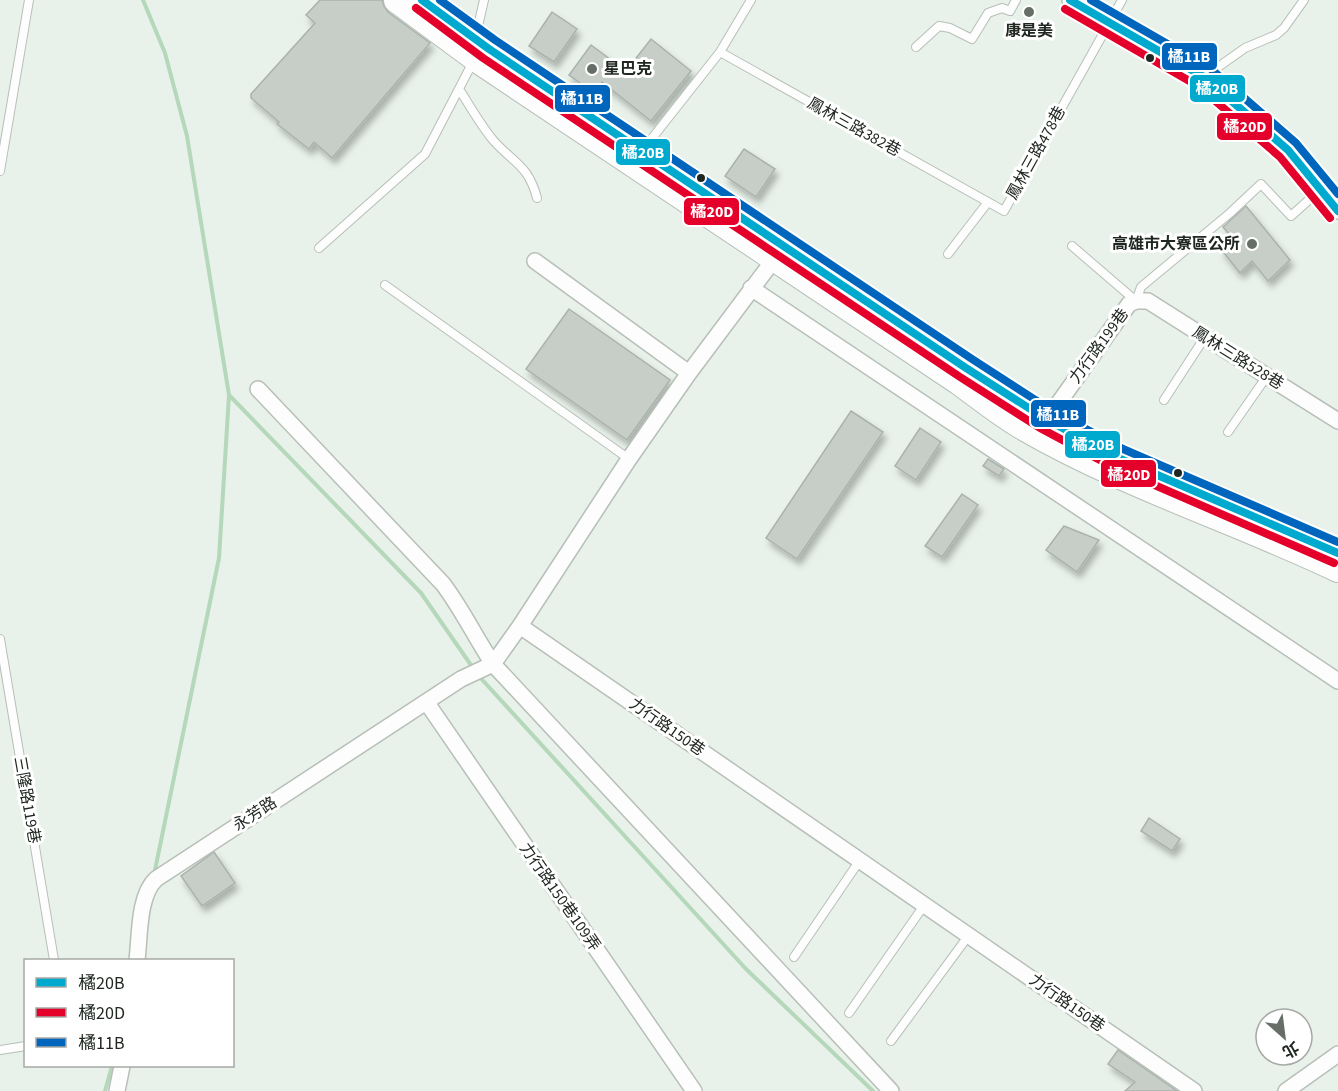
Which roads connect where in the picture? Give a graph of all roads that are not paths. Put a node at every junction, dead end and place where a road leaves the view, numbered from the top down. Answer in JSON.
{"nodes":[{"id":1,"x":30,"y":0,"type":"edge"},
{"id":2,"x":397,"y":0,"type":"edge"},
{"id":3,"x":422,"y":0,"type":"edge"},
{"id":4,"x":484,"y":0,"type":"edge"},
{"id":5,"x":752,"y":0,"type":"edge"},
{"id":6,"x":1016,"y":0,"type":"edge"},
{"id":7,"x":1071,"y":0,"type":"edge"},
{"id":8,"x":1122,"y":0,"type":"edge"},
{"id":9,"x":1304,"y":0,"type":"edge"},
{"id":10,"x":1110,"y":23,"type":"junction"},
{"id":11,"x":916,"y":47,"type":"dead end"},
{"id":12,"x":475,"y":48,"type":"junction"},
{"id":13,"x":720,"y":52,"type":"junction"},
{"id":14,"x":1204,"y":77,"type":"junction"},
{"id":15,"x":459,"y":89,"type":"junction"},
{"id":16,"x":642,"y":151,"type":"junction"},
{"id":17,"x":0,"y":171,"type":"edge"},
{"id":18,"x":1321,"y":189,"type":"junction"},
{"id":19,"x":537,"y":198,"type":"dead end"},
{"id":20,"x":988,"y":202,"type":"junction"},
{"id":21,"x":1338,"y":211,"type":"edge"},
{"id":22,"x":1072,"y":246,"type":"dead end"},
{"id":23,"x":319,"y":249,"type":"dead end"},
{"id":24,"x":780,"y":252,"type":"junction"},
{"id":25,"x":948,"y":254,"type":"dead end"},
{"id":26,"x":535,"y":261,"type":"dead end"},
{"id":27,"x":385,"y":285,"type":"dead end"},
{"id":28,"x":751,"y":288,"type":"junction"},
{"id":29,"x":1136,"y":301,"type":"junction"},
{"id":30,"x":1205,"y":337,"type":"junction"},
{"id":31,"x":689,"y":373,"type":"junction"},
{"id":32,"x":1267,"y":376,"type":"junction"},
{"id":33,"x":258,"y":389,"type":"dead end"},
{"id":34,"x":1164,"y":400,"type":"dead end"},
{"id":35,"x":1338,"y":421,"type":"edge"},
{"id":36,"x":1042,"y":427,"type":"junction"},
{"id":37,"x":1228,"y":432,"type":"dead end"},
{"id":38,"x":629,"y":459,"type":"junction"},
{"id":39,"x":1338,"y":553,"type":"edge"},
{"id":40,"x":1338,"y":570,"type":"edge"},
{"id":41,"x":520,"y":626,"type":"junction"},
{"id":42,"x":0,"y":639,"type":"edge"},
{"id":43,"x":493,"y":664,"type":"junction"},
{"id":44,"x":1338,"y":681,"type":"edge"},
{"id":45,"x":427,"y":703,"type":"junction"},
{"id":46,"x":860,"y":860,"type":"junction"},
{"id":47,"x":925,"y":904,"type":"junction"},
{"id":48,"x":969,"y":935,"type":"junction"},
{"id":49,"x":794,"y":957,"type":"dead end"},
{"id":50,"x":54,"y":959,"type":"edge"},
{"id":51,"x":137,"y":959,"type":"edge"},
{"id":52,"x":849,"y":1013,"type":"dead end"},
{"id":53,"x":891,"y":1041,"type":"dead end"},
{"id":54,"x":24,"y":1046,"type":"edge"},
{"id":55,"x":0,"y":1050,"type":"edge"},
{"id":56,"x":1338,"y":1054,"type":"edge"},
{"id":57,"x":122,"y":1067,"type":"edge"},
{"id":58,"x":117,"y":1091,"type":"edge"},
{"id":59,"x":694,"y":1091,"type":"edge"},
{"id":60,"x":891,"y":1091,"type":"edge"},
{"id":61,"x":1194,"y":1091,"type":"edge"},
{"id":62,"x":1286,"y":1091,"type":"edge"}],
"edges":[{"from":1,"to":17,"type":"lane"},
{"from":2,"to":12,"type":"main road"},
{"from":3,"to":12,"type":"main road"},
{"from":4,"to":12,"type":"lane"},
{"from":5,"to":13,"type":"lane"},
{"from":6,"to":11,"type":"lane"},
{"from":7,"to":10,"type":"street"},
{"from":8,"to":10,"type":"lane"},
{"from":9,"to":14,"type":"lane"},
{"from":10,"to":14,"type":"street"},
{"from":10,"to":20,"type":"lane","name":"鳳林三路478巷"},
{"from":12,"to":15,"type":"lane"},
{"from":12,"to":16,"type":"main road"},
{"from":12,"to":24,"type":"main road"},
{"from":13,"to":16,"type":"lane"},
{"from":13,"to":20,"type":"lane","name":"鳳林三路382巷"},
{"from":14,"to":18,"type":"street"},
{"from":15,"to":19,"type":"lane"},
{"from":15,"to":23,"type":"lane"},
{"from":16,"to":24,"type":"main road"},
{"from":18,"to":21,"type":"street"},
{"from":18,"to":29,"type":"lane"},
{"from":20,"to":25,"type":"lane","name":"鳳林三路478巷"},
{"from":22,"to":29,"type":"lane","name":"力行路199巷"},
{"from":24,"to":28,"type":"street"},
{"from":24,"to":36,"type":"main road"},
{"from":26,"to":31,"type":"street"},
{"from":27,"to":38,"type":"lane"},
{"from":28,"to":31,"type":"street"},
{"from":28,"to":44,"type":"street"},
{"from":29,"to":30,"type":"street","name":"鳳林三路528巷"},
{"from":29,"to":36,"type":"street","name":"力行路199巷"},
{"from":30,"to":32,"type":"street","name":"鳳林三路528巷"},
{"from":30,"to":34,"type":"lane"},
{"from":31,"to":38,"type":"street"},
{"from":32,"to":35,"type":"street","name":"鳳林三路528巷"},
{"from":32,"to":37,"type":"lane"},
{"from":33,"to":43,"type":"street"},
{"from":36,"to":39,"type":"main road"},
{"from":36,"to":40,"type":"main road"},
{"from":38,"to":41,"type":"street"},
{"from":41,"to":43,"type":"street"},
{"from":41,"to":46,"type":"street","name":"力行路150巷"},
{"from":42,"to":50,"type":"lane","name":"三隆路119巷"},
{"from":43,"to":45,"type":"street"},
{"from":43,"to":60,"type":"street"},
{"from":45,"to":51,"type":"street","name":"永芳路"},
{"from":45,"to":59,"type":"street","name":"力行路150巷109弄"},
{"from":46,"to":47,"type":"street","name":"力行路150巷"},
{"from":46,"to":49,"type":"lane"},
{"from":47,"to":48,"type":"street","name":"力行路150巷"},
{"from":47,"to":52,"type":"lane"},
{"from":48,"to":53,"type":"lane"},
{"from":48,"to":61,"type":"street","name":"力行路150巷"},
{"from":54,"to":55,"type":"lane"},
{"from":56,"to":62,"type":"street"},
{"from":57,"to":58,"type":"street"}]}
